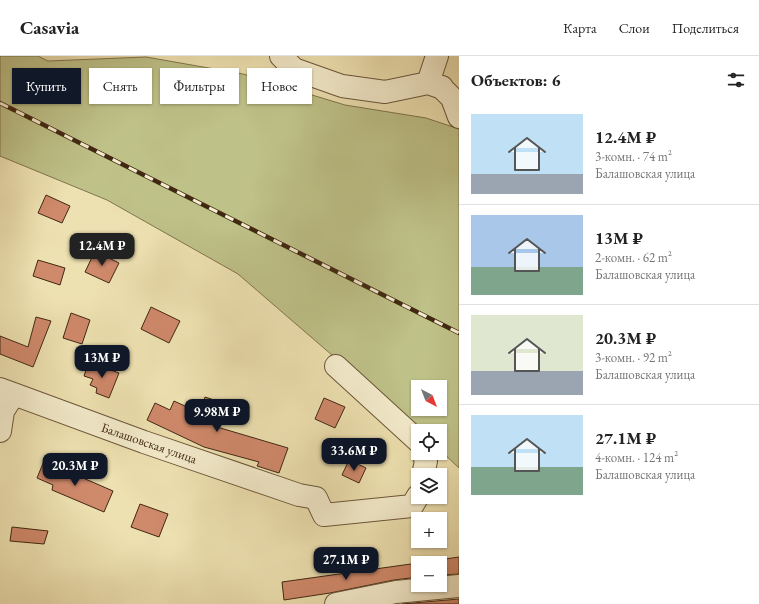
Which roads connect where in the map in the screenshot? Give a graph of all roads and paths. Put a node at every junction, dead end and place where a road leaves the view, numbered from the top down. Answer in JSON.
{"nodes":[{"id":1,"x":281,"y":56,"type":"edge"},
{"id":2,"x":437,"y":56,"type":"edge"},
{"id":3,"x":428,"y":83,"type":"junction"},
{"id":4,"x":459,"y":93,"type":"edge"},
{"id":5,"x":459,"y":117,"type":"edge"},
{"id":6,"x":336,"y":366,"type":"dead end"},
{"id":7,"x":7,"y":391,"type":"edge"},
{"id":8,"x":0,"y":431,"type":"edge"},
{"id":9,"x":411,"y":435,"type":"edge"},
{"id":10,"x":413,"y":504,"type":"edge"},
{"id":11,"x":459,"y":586,"type":"edge"},
{"id":12,"x":336,"y":604,"type":"edge"}],
"edges":[{"from":1,"to":3,"type":"street"},
{"from":2,"to":3,"type":"street"},
{"from":3,"to":4,"type":"street"},
{"from":3,"to":5,"type":"street"},
{"from":6,"to":9,"type":"street"},
{"from":7,"to":8,"type":"street"},
{"from":7,"to":10,"type":"street","name":"Балашовская улица"},
{"from":11,"to":12,"type":"street"}]}
